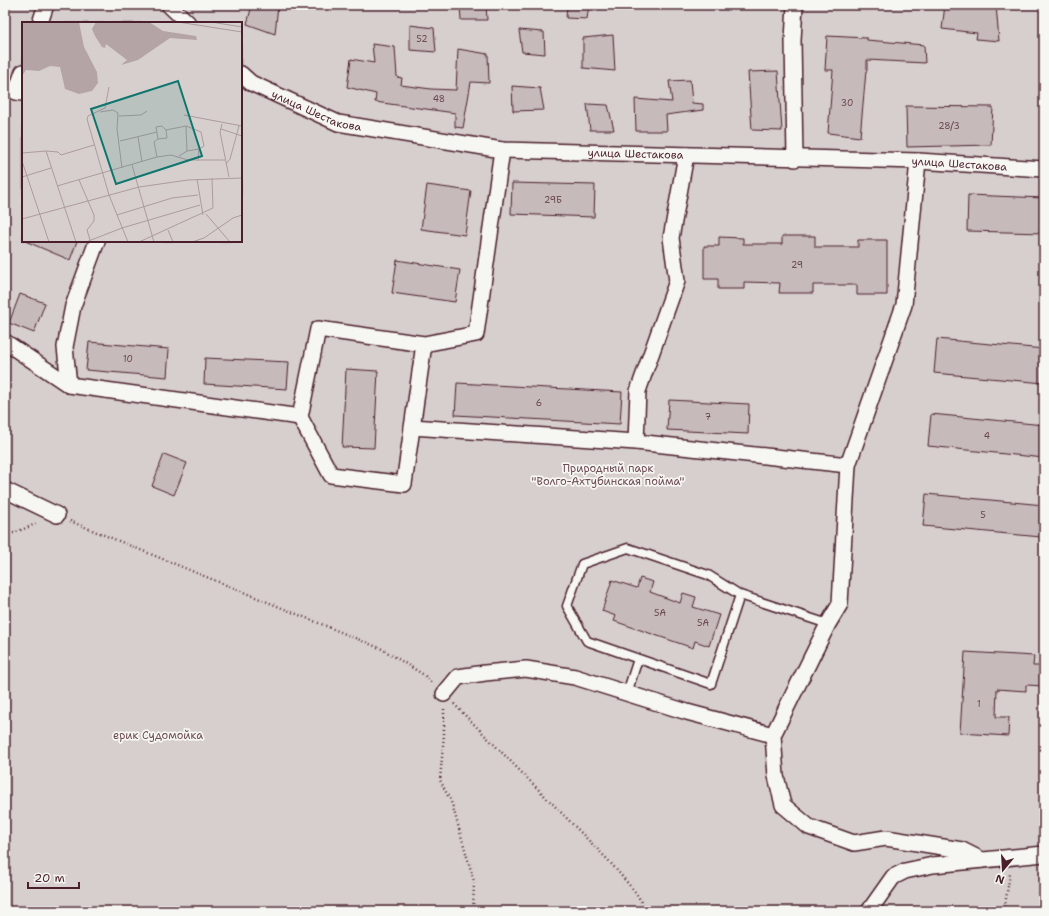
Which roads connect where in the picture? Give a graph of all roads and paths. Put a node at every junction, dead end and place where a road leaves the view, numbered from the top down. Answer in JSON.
{"nodes":[{"id":1,"x":46,"y":5,"type":"edge"},
{"id":2,"x":169,"y":5,"type":"edge"},
{"id":3,"x":795,"y":5,"type":"edge"},
{"id":4,"x":40,"y":22,"type":"edge"},
{"id":5,"x":187,"y":22,"type":"edge"},
{"id":6,"x":22,"y":75,"type":"edge"},
{"id":7,"x":244,"y":81,"type":"edge"},
{"id":8,"x":15,"y":93,"type":"edge"},
{"id":9,"x":502,"y":150,"type":"junction"},
{"id":10,"x":686,"y":155,"type":"junction"},
{"id":11,"x":795,"y":159,"type":"junction"},
{"id":12,"x":918,"y":161,"type":"junction"},
{"id":13,"x":1044,"y":169,"type":"edge"},
{"id":14,"x":97,"y":242,"type":"edge"},
{"id":15,"x":5,"y":342,"type":"edge"},
{"id":16,"x":424,"y":344,"type":"junction"},
{"id":17,"x":69,"y":385,"type":"junction"},
{"id":18,"x":300,"y":417,"type":"junction"},
{"id":19,"x":412,"y":427,"type":"junction"},
{"id":20,"x":636,"y":442,"type":"junction"},
{"id":21,"x":848,"y":465,"type":"junction"},
{"id":22,"x":5,"y":490,"type":"edge"},
{"id":23,"x":57,"y":515,"type":"junction"},
{"id":24,"x":5,"y":532,"type":"edge"},
{"id":25,"x":740,"y":595,"type":"junction"},
{"id":26,"x":828,"y":624,"type":"junction"},
{"id":27,"x":638,"y":659,"type":"junction"},
{"id":28,"x":627,"y":693,"type":"junction"},
{"id":29,"x":444,"y":694,"type":"junction"},
{"id":30,"x":773,"y":735,"type":"junction"},
{"id":31,"x":1044,"y":854,"type":"edge"},
{"id":32,"x":1013,"y":857,"type":"junction"},
{"id":33,"x":982,"y":860,"type":"junction"},
{"id":34,"x":473,"y":911,"type":"edge"},
{"id":35,"x":647,"y":911,"type":"edge"},
{"id":36,"x":869,"y":911,"type":"edge"},
{"id":37,"x":1004,"y":911,"type":"edge"}],
"edges":[{"from":1,"to":4,"type":"street"},
{"from":2,"to":5,"type":"street"},
{"from":3,"to":11,"type":"street"},
{"from":6,"to":8,"type":"street"},
{"from":7,"to":9,"type":"street","name":"улица Шестакова"},
{"from":9,"to":10,"type":"street","name":"улица Шестакова"},
{"from":9,"to":16,"type":"street"},
{"from":10,"to":11,"type":"street","name":"улица Шестакова"},
{"from":10,"to":20,"type":"street"},
{"from":11,"to":12,"type":"street","name":"улица Шестакова"},
{"from":12,"to":13,"type":"street","name":"улица Шестакова"},
{"from":12,"to":21,"type":"street"},
{"from":14,"to":17,"type":"street"},
{"from":15,"to":17,"type":"street"},
{"from":16,"to":18,"type":"street"},
{"from":16,"to":19,"type":"street"},
{"from":17,"to":18,"type":"street"},
{"from":18,"to":19,"type":"street"},
{"from":19,"to":20,"type":"street"},
{"from":20,"to":21,"type":"street"},
{"from":21,"to":26,"type":"street"},
{"from":22,"to":23,"type":"street"},
{"from":23,"to":24,"type":"path"},
{"from":23,"to":29,"type":"path"},
{"from":25,"to":26,"type":"lane"},
{"from":25,"to":27,"type":"lane"},
{"from":25,"to":27,"type":"lane"},
{"from":26,"to":30,"type":"street"},
{"from":27,"to":28,"type":"lane"},
{"from":28,"to":29,"type":"street"},
{"from":28,"to":30,"type":"street"},
{"from":29,"to":34,"type":"path"},
{"from":29,"to":35,"type":"path"},
{"from":30,"to":33,"type":"street"},
{"from":31,"to":32,"type":"street"},
{"from":32,"to":33,"type":"street"},
{"from":32,"to":37,"type":"path"},
{"from":33,"to":36,"type":"street"}]}
